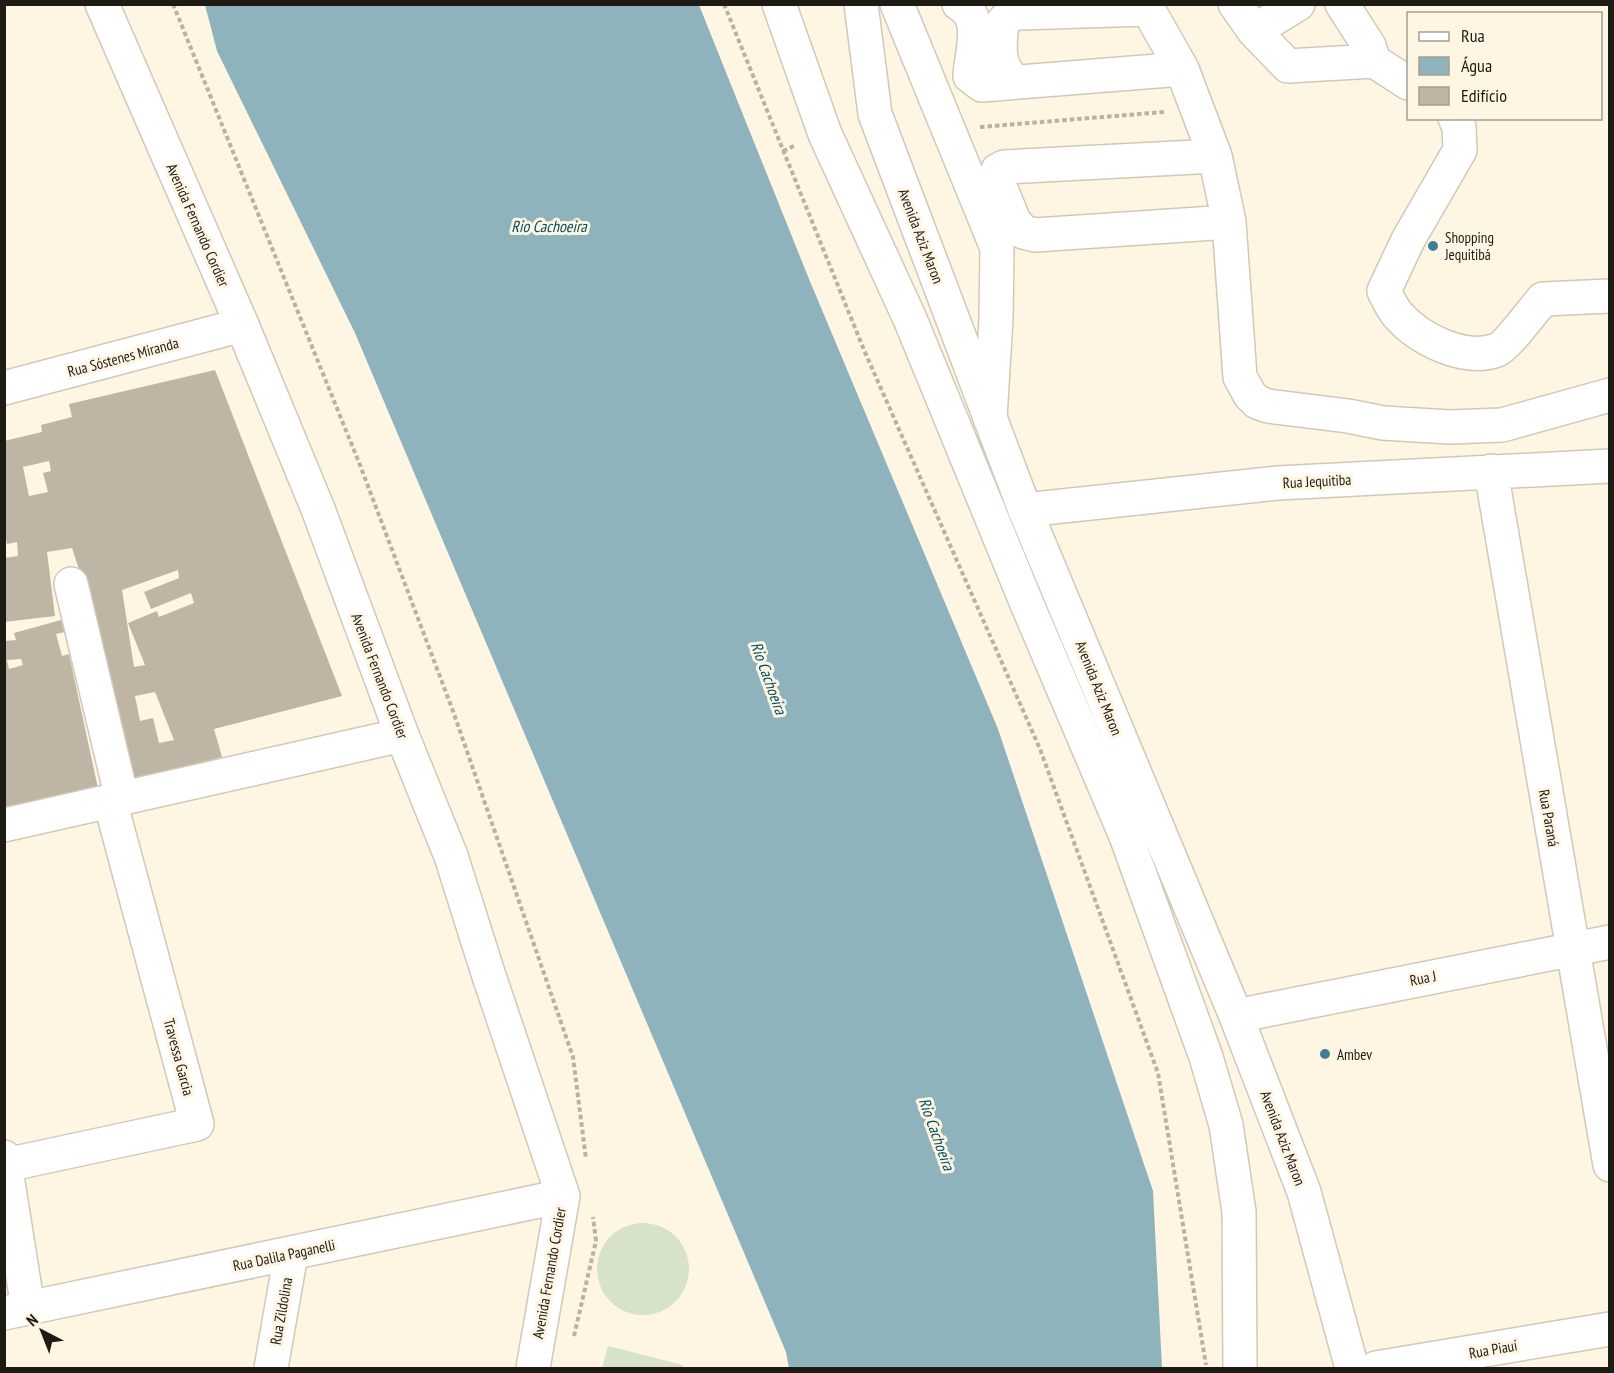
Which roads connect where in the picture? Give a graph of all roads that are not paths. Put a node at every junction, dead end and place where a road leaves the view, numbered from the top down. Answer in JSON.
{"nodes":[{"id":1,"x":102,"y":4,"type":"edge"},
{"id":2,"x":779,"y":4,"type":"edge"},
{"id":3,"x":861,"y":4,"type":"edge"},
{"id":4,"x":927,"y":4,"type":"edge"},
{"id":5,"x":959,"y":4,"type":"edge"},
{"id":6,"x":1235,"y":4,"type":"edge"},
{"id":7,"x":1298,"y":4,"type":"edge"},
{"id":8,"x":1342,"y":4,"type":"edge"},
{"id":9,"x":1145,"y":7,"type":"edge"},
{"id":10,"x":903,"y":19,"type":"edge"},
{"id":11,"x":1254,"y":31,"type":"junction"},
{"id":12,"x":1374,"y":61,"type":"junction"},
{"id":13,"x":1182,"y":69,"type":"junction"},
{"id":14,"x":1016,"y":82,"type":"junction"},
{"id":15,"x":1407,"y":82,"type":"edge"},
{"id":16,"x":1456,"y":120,"type":"edge"},
{"id":17,"x":1215,"y":156,"type":"junction"},
{"id":18,"x":1229,"y":222,"type":"junction"},
{"id":19,"x":1610,"y":296,"type":"edge"},
{"id":20,"x":242,"y":325,"type":"junction"},
{"id":21,"x":4,"y":388,"type":"edge"},
{"id":22,"x":1610,"y":396,"type":"edge"},
{"id":23,"x":990,"y":418,"type":"junction"},
{"id":24,"x":1610,"y":466,"type":"edge"},
{"id":25,"x":1491,"y":471,"type":"junction"},
{"id":26,"x":1025,"y":510,"type":"junction"},
{"id":27,"x":71,"y":584,"type":"dead end"},
{"id":28,"x":402,"y":735,"type":"junction"},
{"id":29,"x":116,"y":800,"type":"junction"},
{"id":30,"x":4,"y":825,"type":"edge"},
{"id":31,"x":1610,"y":942,"type":"edge"},
{"id":32,"x":1571,"y":948,"type":"junction"},
{"id":33,"x":1236,"y":1016,"type":"junction"},
{"id":34,"x":5,"y":1161,"type":"edge"},
{"id":35,"x":1610,"y":1165,"type":"edge"},
{"id":36,"x":577,"y":1201,"type":"junction"},
{"id":37,"x":291,"y":1254,"type":"junction"},
{"id":38,"x":16,"y":1310,"type":"edge"},
{"id":39,"x":1610,"y":1329,"type":"edge"},
{"id":40,"x":271,"y":1368,"type":"edge"},
{"id":41,"x":532,"y":1368,"type":"edge"},
{"id":42,"x":1240,"y":1368,"type":"edge"},
{"id":43,"x":1352,"y":1368,"type":"edge"},
{"id":44,"x":1376,"y":1368,"type":"edge"}],
"edges":[{"from":1,"to":20,"type":"main road","name":"Avenida Fernando Cordier"},
{"from":2,"to":42,"type":"main road"},
{"from":3,"to":23,"type":"main road","name":"Avenida Aziz Maron"},
{"from":4,"to":10,"type":"main road"},
{"from":5,"to":14,"type":"main road"},
{"from":6,"to":11,"type":"main road"},
{"from":7,"to":11,"type":"main road"},
{"from":8,"to":12,"type":"main road"},
{"from":9,"to":13,"type":"main road"},
{"from":9,"to":14,"type":"main road"},
{"from":10,"to":23,"type":"main road"},
{"from":11,"to":12,"type":"main road"},
{"from":12,"to":15,"type":"main road"},
{"from":13,"to":14,"type":"main road"},
{"from":13,"to":17,"type":"main road"},
{"from":16,"to":19,"type":"main road"},
{"from":17,"to":18,"type":"main road"},
{"from":17,"to":18,"type":"main road"},
{"from":18,"to":22,"type":"main road"},
{"from":20,"to":21,"type":"main road","name":"Rua Sóstenes Miranda"},
{"from":20,"to":28,"type":"main road","name":"Avenida Fernando Cordier"},
{"from":23,"to":26,"type":"main road","name":"Avenida Aziz Maron"},
{"from":24,"to":25,"type":"main road","name":"Rua Jequitiba"},
{"from":25,"to":26,"type":"main road","name":"Rua Jequitiba"},
{"from":25,"to":32,"type":"main road","name":"Rua Paraná"},
{"from":26,"to":33,"type":"main road","name":"Avenida Aziz Maron"},
{"from":27,"to":29,"type":"main road","name":"Travessa Garcia"},
{"from":28,"to":29,"type":"main road"},
{"from":28,"to":36,"type":"main road","name":"Avenida Fernando Cordier"},
{"from":29,"to":30,"type":"main road"},
{"from":29,"to":34,"type":"main road","name":"Travessa Garcia"},
{"from":31,"to":32,"type":"main road","name":"Rua J"},
{"from":32,"to":33,"type":"main road","name":"Rua J"},
{"from":32,"to":35,"type":"main road","name":"Rua Paraná"},
{"from":33,"to":43,"type":"main road","name":"Avenida Aziz Maron"},
{"from":34,"to":38,"type":"main road"},
{"from":36,"to":37,"type":"main road","name":"Rua Dalila Paganelli"},
{"from":36,"to":41,"type":"main road","name":"Avenida Fernando Cordier"},
{"from":37,"to":38,"type":"main road","name":"Rua Dalila Paganelli"},
{"from":37,"to":40,"type":"main road","name":"Rua Zildolina"},
{"from":39,"to":44,"type":"main road","name":"Rua Piauí"}]}
